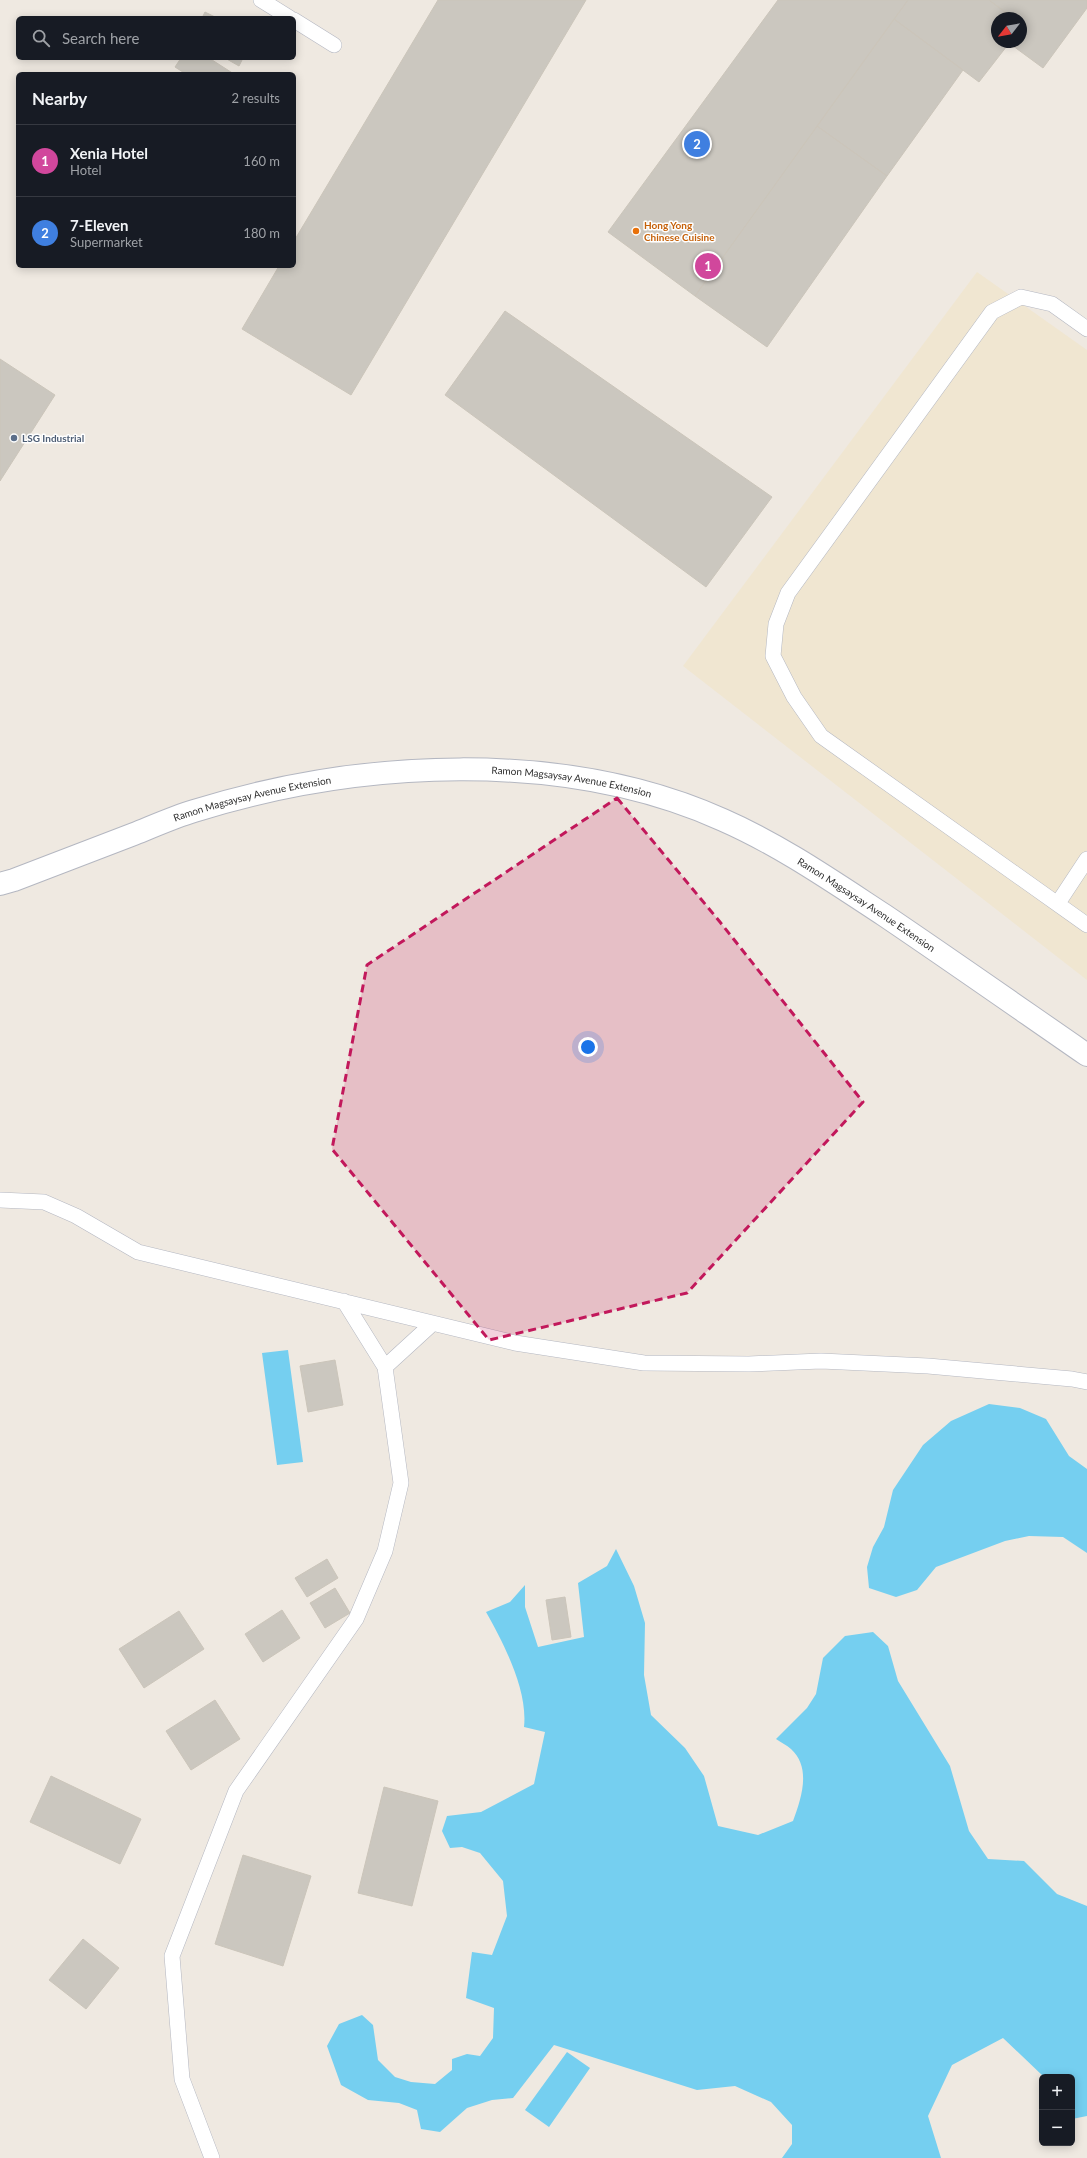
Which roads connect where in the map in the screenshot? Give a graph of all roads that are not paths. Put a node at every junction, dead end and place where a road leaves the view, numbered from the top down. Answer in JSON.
{"nodes":[{"id":1,"x":262,"y":0,"type":"edge"},
{"id":2,"x":287,"y":16,"type":"edge"},
{"id":3,"x":296,"y":21,"type":"edge"},
{"id":4,"x":334,"y":45,"type":"dead end"},
{"id":5,"x":1087,"y":329,"type":"edge"},
{"id":6,"x":1087,"y":859,"type":"edge"},
{"id":7,"x":0,"y":884,"type":"edge"},
{"id":8,"x":1058,"y":903,"type":"junction"},
{"id":9,"x":1087,"y":925,"type":"edge"},
{"id":10,"x":1087,"y":1055,"type":"edge"},
{"id":11,"x":0,"y":1200,"type":"edge"},
{"id":12,"x":344,"y":1301,"type":"junction"},
{"id":13,"x":432,"y":1324,"type":"junction"},
{"id":14,"x":385,"y":1367,"type":"junction"},
{"id":15,"x":1087,"y":1382,"type":"edge"},
{"id":16,"x":212,"y":2158,"type":"edge"}],
"edges":[{"from":1,"to":2,"type":"lane"},
{"from":3,"to":4,"type":"lane"},
{"from":5,"to":8,"type":"lane"},
{"from":6,"to":8,"type":"lane"},
{"from":7,"to":10,"type":"street","name":"Ramon Magsaysay Avenue Extension"},
{"from":8,"to":9,"type":"lane"},
{"from":11,"to":12,"type":"lane"},
{"from":12,"to":13,"type":"lane"},
{"from":12,"to":14,"type":"lane"},
{"from":13,"to":14,"type":"lane"},
{"from":13,"to":15,"type":"lane"},
{"from":14,"to":16,"type":"lane"}]}
